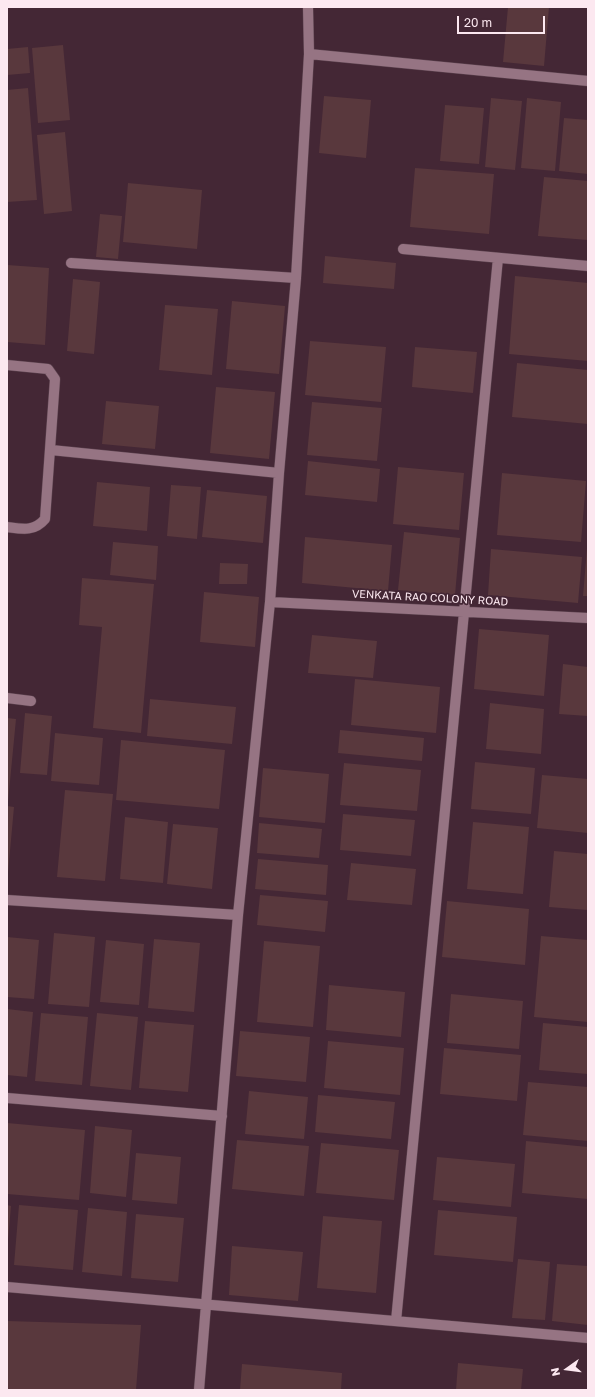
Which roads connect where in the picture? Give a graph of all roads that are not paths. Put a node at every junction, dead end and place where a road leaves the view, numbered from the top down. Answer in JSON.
{"nodes":[{"id":1,"x":308,"y":7,"type":"edge"},
{"id":2,"x":309,"y":54,"type":"junction"},
{"id":3,"x":588,"y":81,"type":"edge"},
{"id":4,"x":403,"y":249,"type":"dead end"},
{"id":5,"x":498,"y":258,"type":"junction"},
{"id":6,"x":71,"y":263,"type":"dead end"},
{"id":7,"x":588,"y":266,"type":"edge"},
{"id":8,"x":296,"y":278,"type":"junction"},
{"id":9,"x":7,"y":365,"type":"edge"},
{"id":10,"x":50,"y":450,"type":"junction"},
{"id":11,"x":279,"y":473,"type":"junction"},
{"id":12,"x":7,"y":527,"type":"edge"},
{"id":13,"x":270,"y":602,"type":"junction"},
{"id":14,"x":462,"y":612,"type":"junction"},
{"id":15,"x":588,"y":618,"type":"edge"},
{"id":16,"x":7,"y":698,"type":"edge"},
{"id":17,"x":31,"y":701,"type":"dead end"},
{"id":18,"x":7,"y":900,"type":"edge"},
{"id":19,"x":238,"y":915,"type":"junction"},
{"id":20,"x":7,"y":1098,"type":"edge"},
{"id":21,"x":222,"y":1116,"type":"junction"},
{"id":22,"x":7,"y":1287,"type":"edge"},
{"id":23,"x":206,"y":1304,"type":"junction"},
{"id":24,"x":396,"y":1321,"type":"junction"},
{"id":25,"x":588,"y":1338,"type":"edge"},
{"id":26,"x":199,"y":1390,"type":"edge"}],
"edges":[{"from":1,"to":2,"type":"street"},
{"from":2,"to":3,"type":"street"},
{"from":2,"to":8,"type":"street"},
{"from":4,"to":5,"type":"street"},
{"from":5,"to":7,"type":"street"},
{"from":5,"to":14,"type":"street"},
{"from":6,"to":8,"type":"street"},
{"from":8,"to":11,"type":"street"},
{"from":9,"to":10,"type":"street"},
{"from":10,"to":11,"type":"street"},
{"from":10,"to":12,"type":"street"},
{"from":11,"to":13,"type":"street"},
{"from":13,"to":14,"type":"street","name":"VENKATA RAO COLONY ROAD"},
{"from":13,"to":19,"type":"street"},
{"from":14,"to":15,"type":"street","name":"VENKATA RAO COLONY ROAD"},
{"from":14,"to":24,"type":"street"},
{"from":16,"to":17,"type":"street"},
{"from":18,"to":19,"type":"street"},
{"from":19,"to":21,"type":"street"},
{"from":20,"to":21,"type":"street"},
{"from":21,"to":23,"type":"street"},
{"from":22,"to":23,"type":"street"},
{"from":23,"to":24,"type":"street"},
{"from":23,"to":26,"type":"street"},
{"from":24,"to":25,"type":"street"}]}
